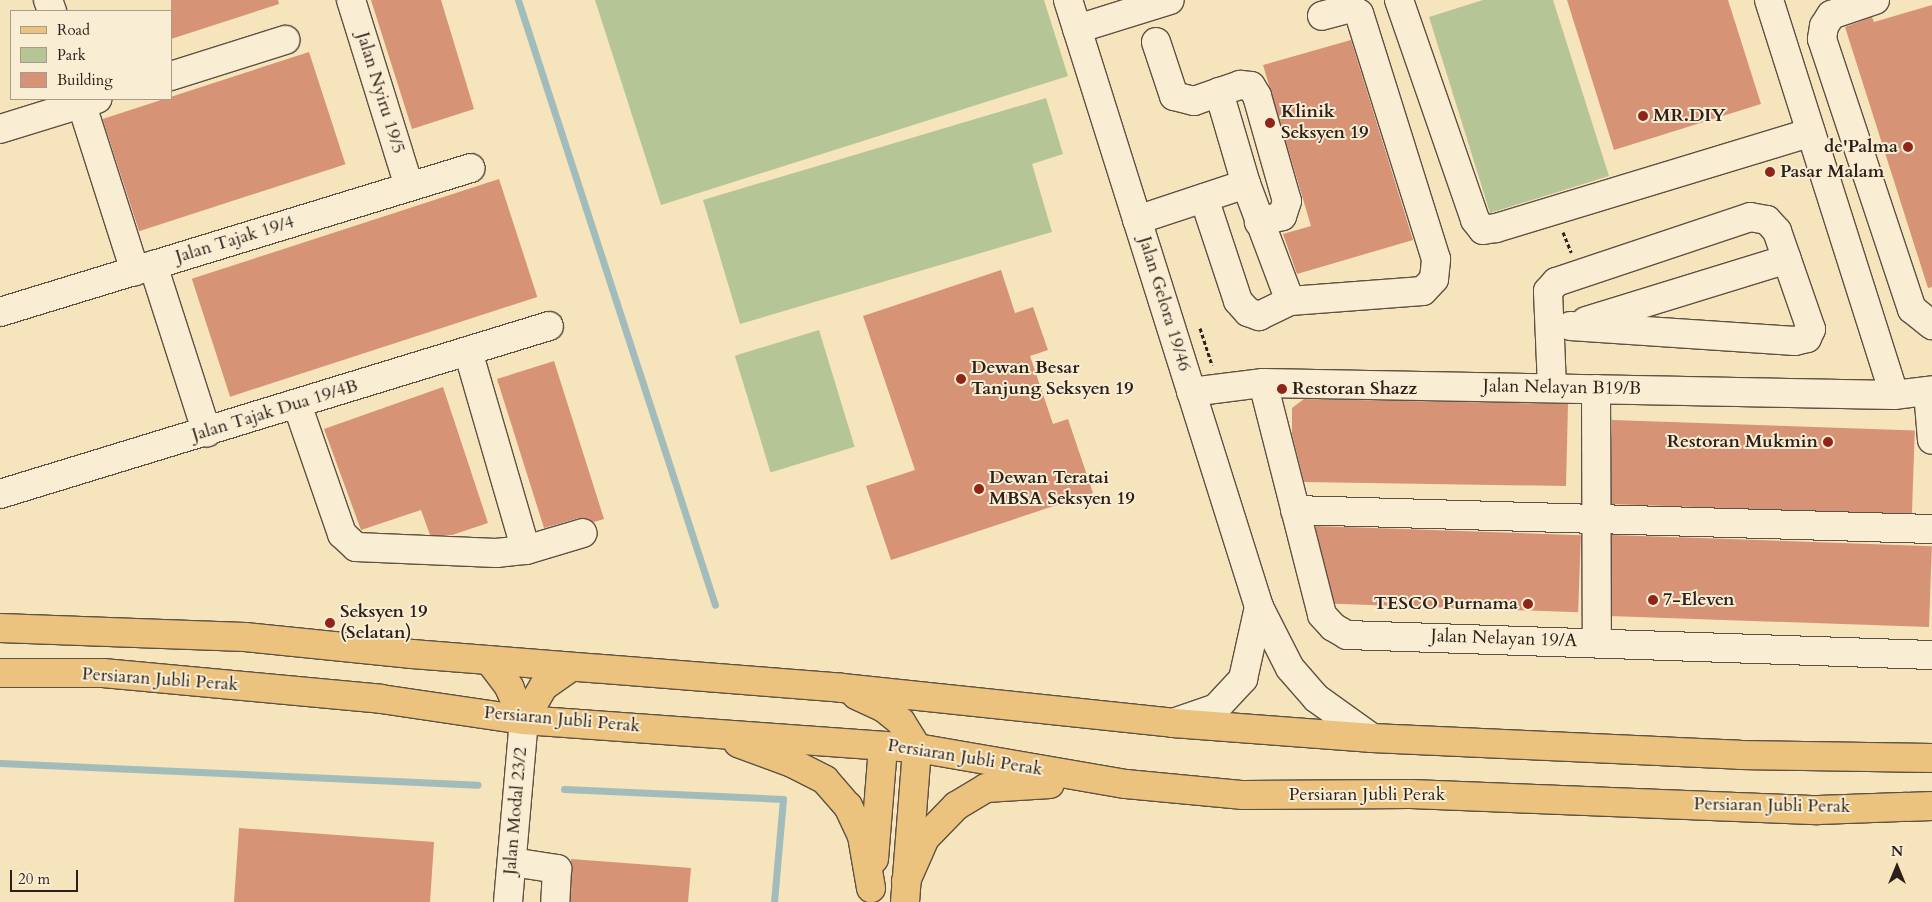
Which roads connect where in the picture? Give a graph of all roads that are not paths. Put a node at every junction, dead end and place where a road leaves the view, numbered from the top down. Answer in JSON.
{"nodes":[{"id":1,"x":351,"y":0,"type":"edge"},
{"id":2,"x":1068,"y":0,"type":"edge"},
{"id":3,"x":1170,"y":0,"type":"edge"},
{"id":4,"x":1399,"y":0,"type":"edge"},
{"id":5,"x":1769,"y":0,"type":"edge"},
{"id":6,"x":1875,"y":0,"type":"edge"},
{"id":7,"x":1322,"y":16,"type":"dead end"},
{"id":8,"x":1077,"y":29,"type":"junction"},
{"id":9,"x":285,"y":40,"type":"dead end"},
{"id":10,"x":1156,"y":42,"type":"dead end"},
{"id":11,"x":172,"y":76,"type":"edge"},
{"id":12,"x":1219,"y":92,"type":"junction"},
{"id":13,"x":86,"y":100,"type":"edge"},
{"id":14,"x":0,"y":129,"type":"edge"},
{"id":15,"x":1811,"y":132,"type":"junction"},
{"id":16,"x":470,"y":168,"type":"dead end"},
{"id":17,"x":1246,"y":184,"type":"junction"},
{"id":18,"x":410,"y":186,"type":"junction"},
{"id":19,"x":1204,"y":198,"type":"junction"},
{"id":20,"x":1137,"y":220,"type":"junction"},
{"id":21,"x":1259,"y":222,"type":"junction"},
{"id":22,"x":1889,"y":238,"type":"junction"},
{"id":23,"x":1849,"y":252,"type":"junction"},
{"id":24,"x":1787,"y":259,"type":"junction"},
{"id":25,"x":144,"y":268,"type":"junction"},
{"id":26,"x":1290,"y":301,"type":"junction"},
{"id":27,"x":0,"y":312,"type":"edge"},
{"id":28,"x":1932,"y":325,"type":"edge"},
{"id":29,"x":549,"y":326,"type":"dead end"},
{"id":30,"x":1561,"y":329,"type":"junction"},
{"id":31,"x":468,"y":351,"type":"junction"},
{"id":32,"x":1263,"y":383,"type":"junction"},
{"id":33,"x":1552,"y":387,"type":"junction"},
{"id":34,"x":1596,"y":389,"type":"junction"},
{"id":35,"x":1930,"y":390,"type":"edge"},
{"id":36,"x":1191,"y":392,"type":"junction"},
{"id":37,"x":1894,"y":395,"type":"junction"},
{"id":38,"x":297,"y":404,"type":"junction"},
{"id":39,"x":206,"y":433,"type":"junction"},
{"id":40,"x":1932,"y":440,"type":"edge"},
{"id":41,"x":0,"y":494,"type":"edge"},
{"id":42,"x":1295,"y":510,"type":"junction"},
{"id":43,"x":1596,"y":519,"type":"junction"},
{"id":44,"x":1932,"y":529,"type":"edge"},
{"id":45,"x":583,"y":533,"type":"dead end"},
{"id":46,"x":526,"y":550,"type":"junction"},
{"id":47,"x":1259,"y":608,"type":"junction"},
{"id":48,"x":0,"y":620,"type":"edge"},
{"id":49,"x":0,"y":628,"type":"edge"},
{"id":50,"x":44,"y":628,"type":"junction"},
{"id":51,"x":1597,"y":642,"type":"junction"},
{"id":52,"x":1932,"y":655,"type":"edge"},
{"id":53,"x":489,"y":660,"type":"junction"},
{"id":54,"x":571,"y":667,"type":"junction"},
{"id":55,"x":0,"y":673,"type":"edge"},
{"id":56,"x":842,"y":688,"type":"junction"},
{"id":57,"x":951,"y":699,"type":"junction"},
{"id":58,"x":524,"y":720,"type":"junction"},
{"id":59,"x":901,"y":722,"type":"junction"},
{"id":60,"x":1173,"y":724,"type":"junction"},
{"id":61,"x":706,"y":731,"type":"junction"},
{"id":62,"x":1372,"y":738,"type":"junction"},
{"id":63,"x":883,"y":746,"type":"junction"},
{"id":64,"x":917,"y":748,"type":"junction"},
{"id":65,"x":1932,"y":758,"type":"edge"},
{"id":66,"x":1126,"y":784,"type":"junction"},
{"id":67,"x":1932,"y":806,"type":"edge"},
{"id":68,"x":512,"y":862,"type":"junction"},
{"id":69,"x":906,"y":892,"type":"edge"},
{"id":70,"x":871,"y":895,"type":"edge"},
{"id":71,"x":508,"y":902,"type":"edge"},
{"id":72,"x":555,"y":902,"type":"edge"}],
"edges":[{"from":1,"to":18,"type":"street","name":"Jalan Nyiru 19/5"},
{"from":2,"to":8,"type":"street","name":"Jalan Gelora 19/46"},
{"from":3,"to":8,"type":"street"},
{"from":4,"to":15,"type":"street"},
{"from":5,"to":15,"type":"street"},
{"from":6,"to":22,"type":"street"},
{"from":7,"to":26,"type":"street"},
{"from":8,"to":20,"type":"street","name":"Jalan Gelora 19/46"},
{"from":9,"to":11,"type":"street"},
{"from":10,"to":12,"type":"street"},
{"from":12,"to":17,"type":"street"},
{"from":12,"to":21,"type":"street"},
{"from":13,"to":14,"type":"street"},
{"from":13,"to":25,"type":"street"},
{"from":15,"to":23,"type":"street"},
{"from":16,"to":18,"type":"street","name":"Jalan Tajak 19/4"},
{"from":17,"to":19,"type":"street"},
{"from":17,"to":21,"type":"street"},
{"from":18,"to":25,"type":"street","name":"Jalan Tajak 19/4"},
{"from":19,"to":20,"type":"street"},
{"from":19,"to":26,"type":"street"},
{"from":20,"to":36,"type":"street","name":"Jalan Gelora 19/46"},
{"from":21,"to":26,"type":"street"},
{"from":22,"to":23,"type":"street"},
{"from":22,"to":28,"type":"street"},
{"from":23,"to":37,"type":"street"},
{"from":24,"to":30,"type":"street"},
{"from":24,"to":30,"type":"street"},
{"from":24,"to":30,"type":"street"},
{"from":25,"to":27,"type":"street","name":"Jalan Tajak 19/4"},
{"from":25,"to":39,"type":"street"},
{"from":29,"to":31,"type":"street","name":"Jalan Tajak Dua 19/4B"},
{"from":30,"to":33,"type":"street"},
{"from":31,"to":38,"type":"street","name":"Jalan Tajak Dua 19/4B"},
{"from":31,"to":46,"type":"street"},
{"from":32,"to":33,"type":"street","name":"Jalan Nelayan B19/B"},
{"from":32,"to":36,"type":"street","name":"Jalan Nelayan B19/B"},
{"from":32,"to":42,"type":"street","name":"Jalan Nelayan 19/A"},
{"from":33,"to":34,"type":"street","name":"Jalan Nelayan B19/B"},
{"from":34,"to":37,"type":"street","name":"Jalan Nelayan B19/B"},
{"from":34,"to":43,"type":"street"},
{"from":35,"to":37,"type":"street","name":"Jalan Nelayan B19/B"},
{"from":35,"to":40,"type":"street"},
{"from":36,"to":47,"type":"street","name":"Jalan Gelora 19/46"},
{"from":38,"to":39,"type":"street","name":"Jalan Tajak Dua 19/4B"},
{"from":38,"to":46,"type":"street"},
{"from":39,"to":41,"type":"street","name":"Jalan Tajak Dua 19/4B"},
{"from":42,"to":43,"type":"street"},
{"from":42,"to":51,"type":"street","name":"Jalan Nelayan 19/A"},
{"from":43,"to":44,"type":"street"},
{"from":43,"to":51,"type":"street"},
{"from":45,"to":46,"type":"street"},
{"from":47,"to":60,"type":"street"},
{"from":47,"to":62,"type":"street","name":"Jalan Gelora 19/46"},
{"from":48,"to":50,"type":"street"},
{"from":49,"to":50,"type":"main road"},
{"from":50,"to":53,"type":"main road"},
{"from":51,"to":52,"type":"street","name":"Jalan Nelayan 19/A"},
{"from":53,"to":54,"type":"main road"},
{"from":53,"to":58,"type":"main road"},
{"from":54,"to":56,"type":"main road"},
{"from":54,"to":58,"type":"main road"},
{"from":55,"to":58,"type":"main road","name":"Persiaran Jubli Perak"},
{"from":56,"to":57,"type":"main road"},
{"from":56,"to":59,"type":"main road"},
{"from":57,"to":59,"type":"main road"},
{"from":57,"to":60,"type":"main road"},
{"from":58,"to":61,"type":"main road","name":"Persiaran Jubli Perak"},
{"from":58,"to":68,"type":"street","name":"Jalan Modal 23/2"},
{"from":59,"to":63,"type":"main road"},
{"from":59,"to":64,"type":"main road"},
{"from":60,"to":62,"type":"main road"},
{"from":61,"to":63,"type":"main road","name":"Persiaran Jubli Perak"},
{"from":61,"to":70,"type":"main road"},
{"from":62,"to":65,"type":"main road"},
{"from":63,"to":64,"type":"main road","name":"Persiaran Jubli Perak"},
{"from":63,"to":70,"type":"main road"},
{"from":64,"to":66,"type":"main road","name":"Persiaran Jubli Perak"},
{"from":64,"to":69,"type":"main road"},
{"from":66,"to":67,"type":"main road","name":"Persiaran Jubli Perak"},
{"from":66,"to":69,"type":"main road"},
{"from":68,"to":71,"type":"street","name":"Jalan Modal 23/2"},
{"from":68,"to":72,"type":"street"}]}
